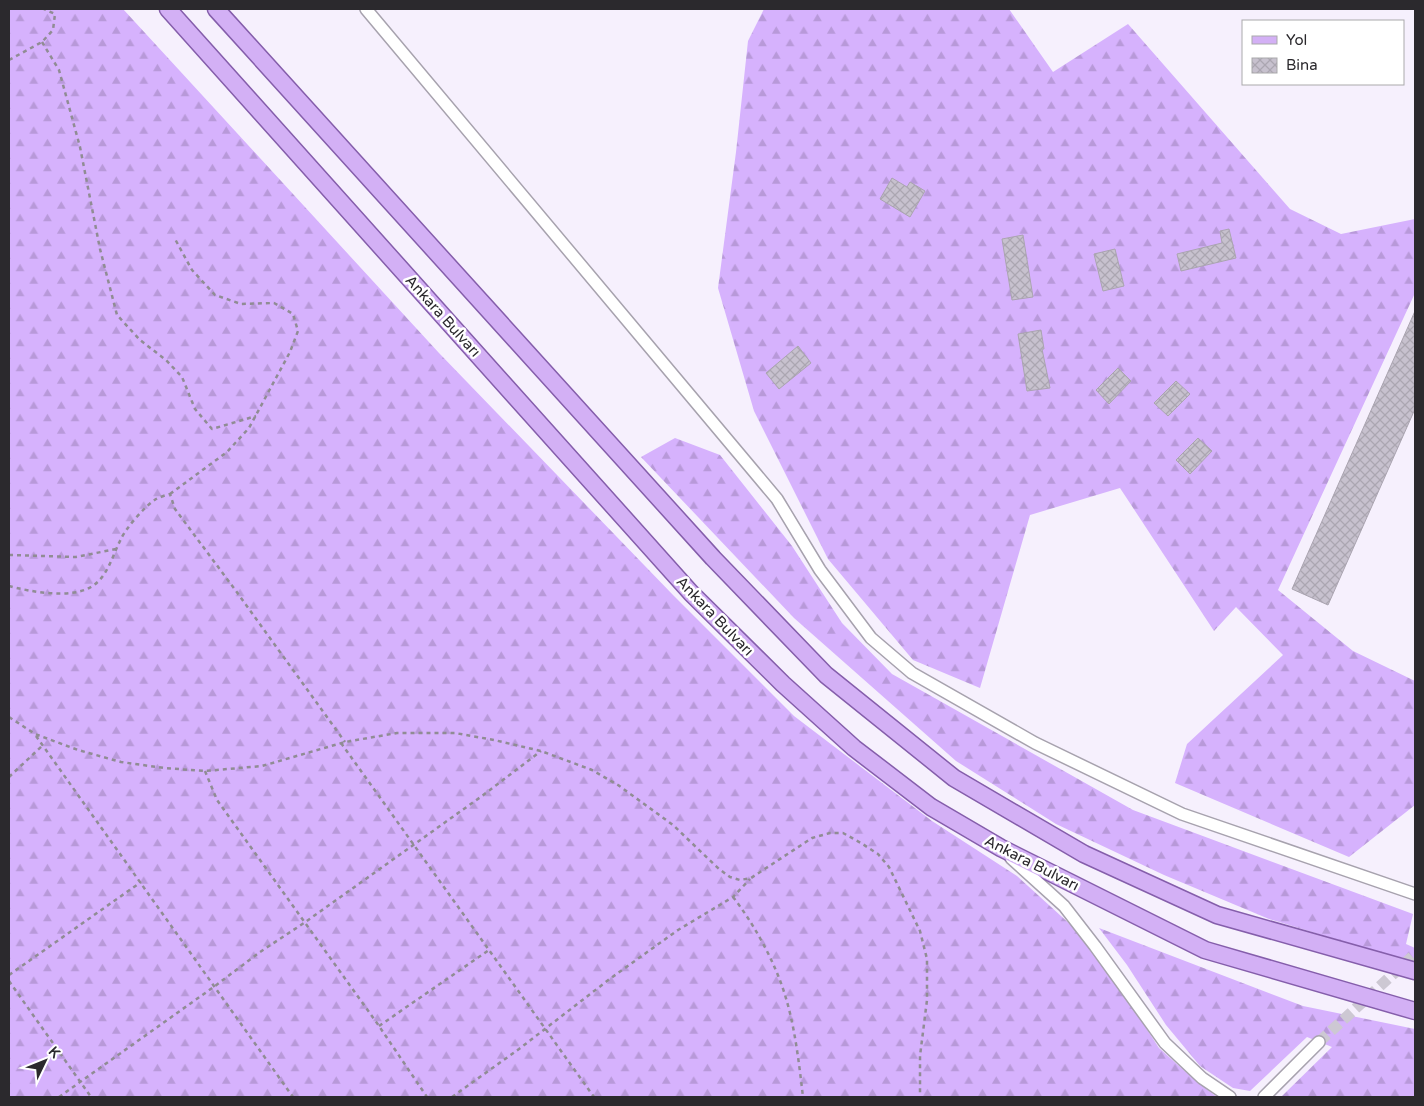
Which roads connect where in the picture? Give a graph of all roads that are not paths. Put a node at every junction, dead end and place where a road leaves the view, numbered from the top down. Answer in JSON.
{"nodes":[{"id":1,"x":168,"y":9,"type":"edge"},
{"id":2,"x":216,"y":9,"type":"edge"},
{"id":3,"x":366,"y":9,"type":"edge"},
{"id":4,"x":1000,"y":848,"type":"junction"},
{"id":5,"x":1415,"y":894,"type":"edge"},
{"id":6,"x":1415,"y":971,"type":"edge"},
{"id":7,"x":1415,"y":1011,"type":"edge"},
{"id":8,"x":1320,"y":1042,"type":"tunnel mouth"},
{"id":9,"x":1230,"y":1097,"type":"edge"},
{"id":10,"x":1264,"y":1097,"type":"edge"}],
"edges":[{"from":1,"to":4,"type":"main road","name":"Ankara Bulvarı"},
{"from":2,"to":6,"type":"main road"},
{"from":3,"to":5,"type":"street"},
{"from":4,"to":7,"type":"main road","name":"Ankara Bulvarı"},
{"from":4,"to":9,"type":"street"},
{"from":8,"to":10,"type":"street"}]}
